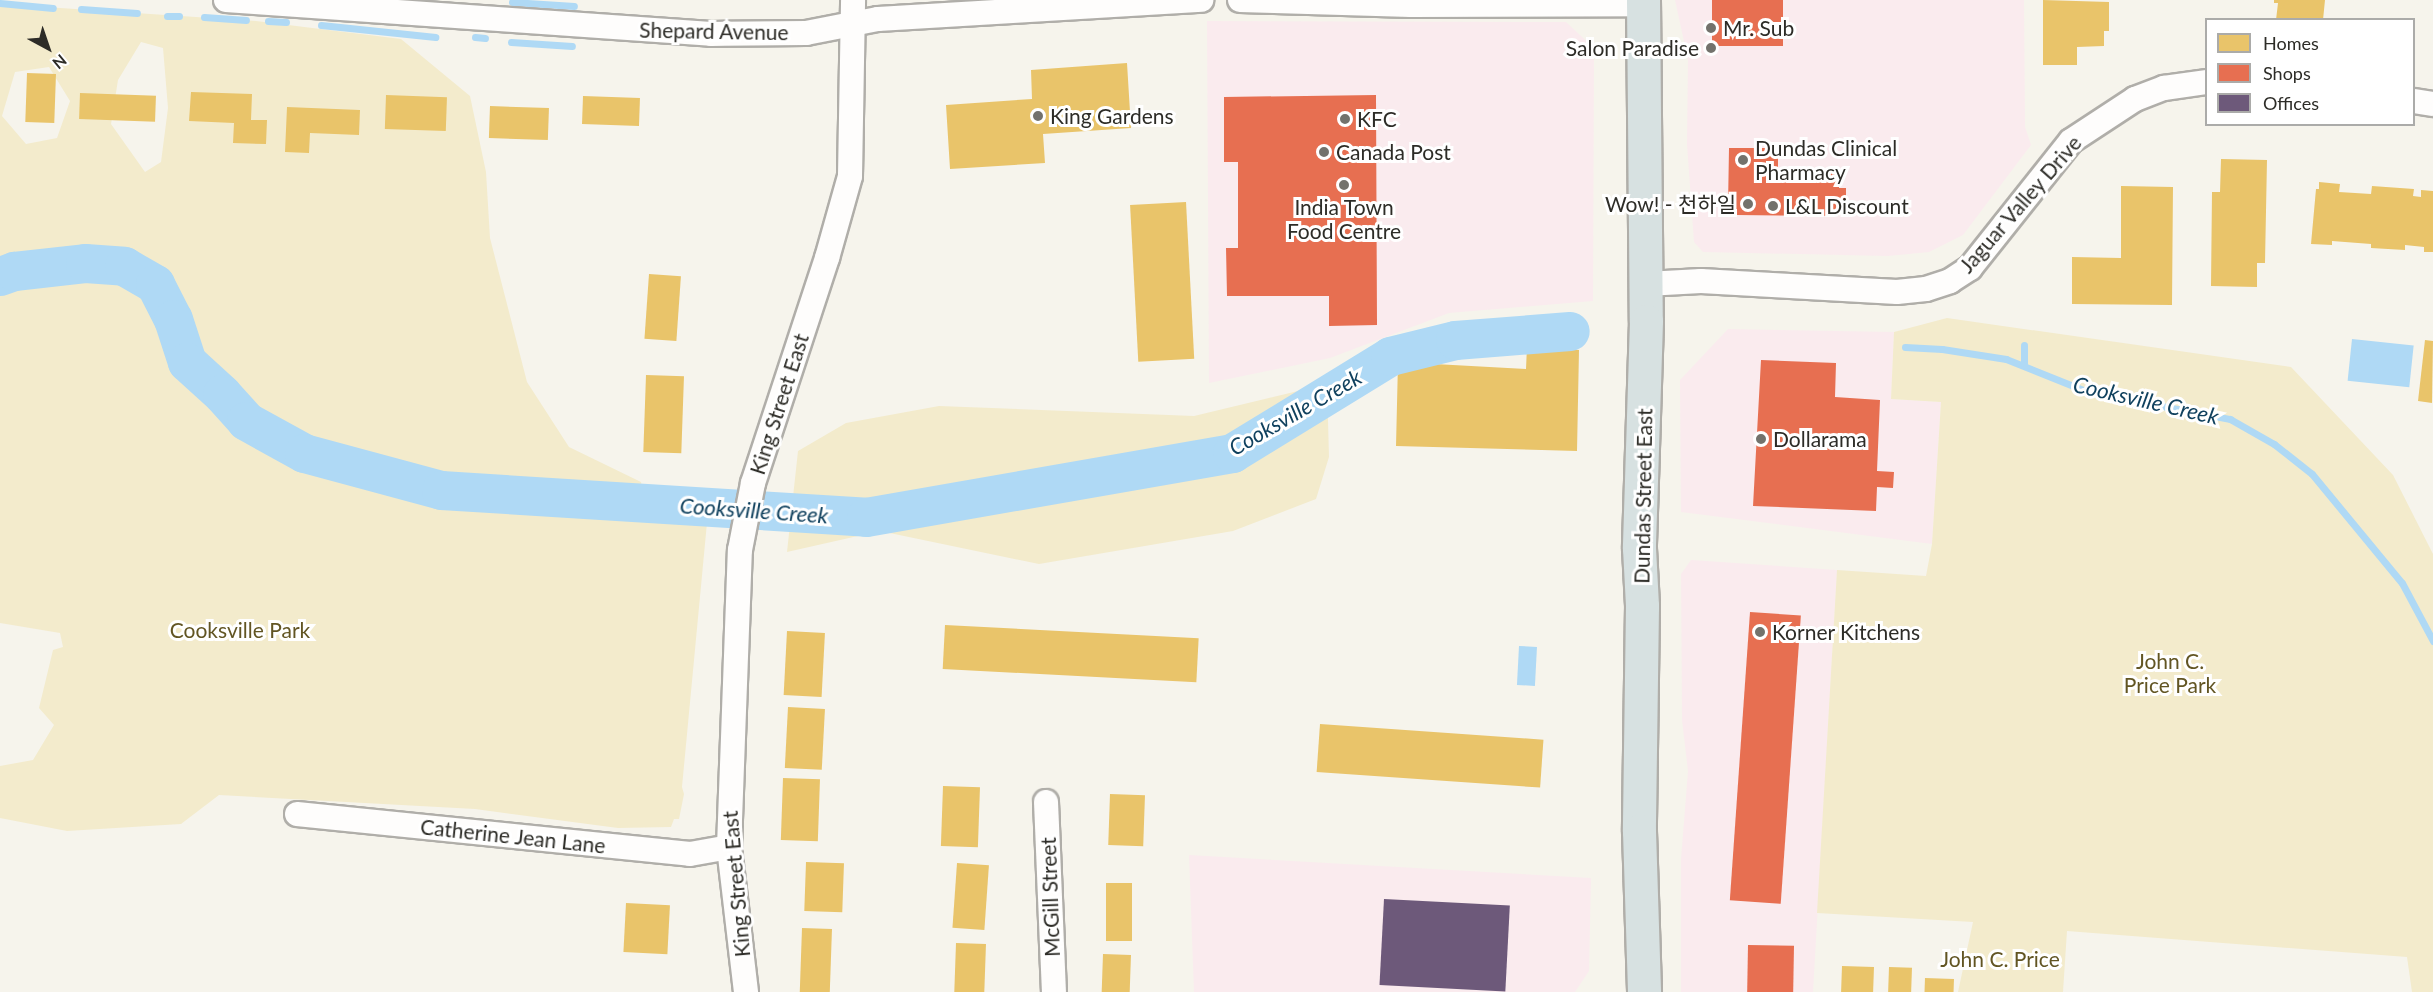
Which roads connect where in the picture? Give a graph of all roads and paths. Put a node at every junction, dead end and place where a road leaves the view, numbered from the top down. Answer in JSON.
{"nodes":[{"id":1,"x":226,"y":0,"type":"edge"},
{"id":2,"x":853,"y":0,"type":"edge"},
{"id":3,"x":1201,"y":0,"type":"edge"},
{"id":4,"x":1240,"y":0,"type":"edge"},
{"id":5,"x":1643,"y":2,"type":"edge"},
{"id":6,"x":852,"y":25,"type":"junction"},
{"id":7,"x":2205,"y":82,"type":"edge"},
{"id":8,"x":2415,"y":100,"type":"edge"},
{"id":9,"x":2433,"y":104,"type":"edge"},
{"id":10,"x":1646,"y":284,"type":"junction"},
{"id":11,"x":1046,"y":802,"type":"dead end"},
{"id":12,"x":297,"y":814,"type":"dead end"},
{"id":13,"x":729,"y":847,"type":"junction"},
{"id":14,"x":746,"y":992,"type":"edge"},
{"id":15,"x":1054,"y":992,"type":"edge"},
{"id":16,"x":1644,"y":992,"type":"edge"}],
"edges":[{"from":1,"to":6,"type":"street","name":"Shepard Avenue"},
{"from":2,"to":6,"type":"street","name":"King Street East"},
{"from":3,"to":6,"type":"street","name":"Shepard Avenue"},
{"from":4,"to":5,"type":"street"},
{"from":5,"to":10,"type":"main road","name":"Dundas Street East"},
{"from":6,"to":13,"type":"street","name":"King Street East"},
{"from":7,"to":10,"type":"street","name":"Jaguar Valley Drive"},
{"from":8,"to":9,"type":"street"},
{"from":10,"to":16,"type":"main road","name":"Dundas Street East"},
{"from":11,"to":15,"type":"street","name":"McGill Street"},
{"from":12,"to":13,"type":"street","name":"Catherine Jean Lane"},
{"from":13,"to":14,"type":"street","name":"King Street East"}]}
